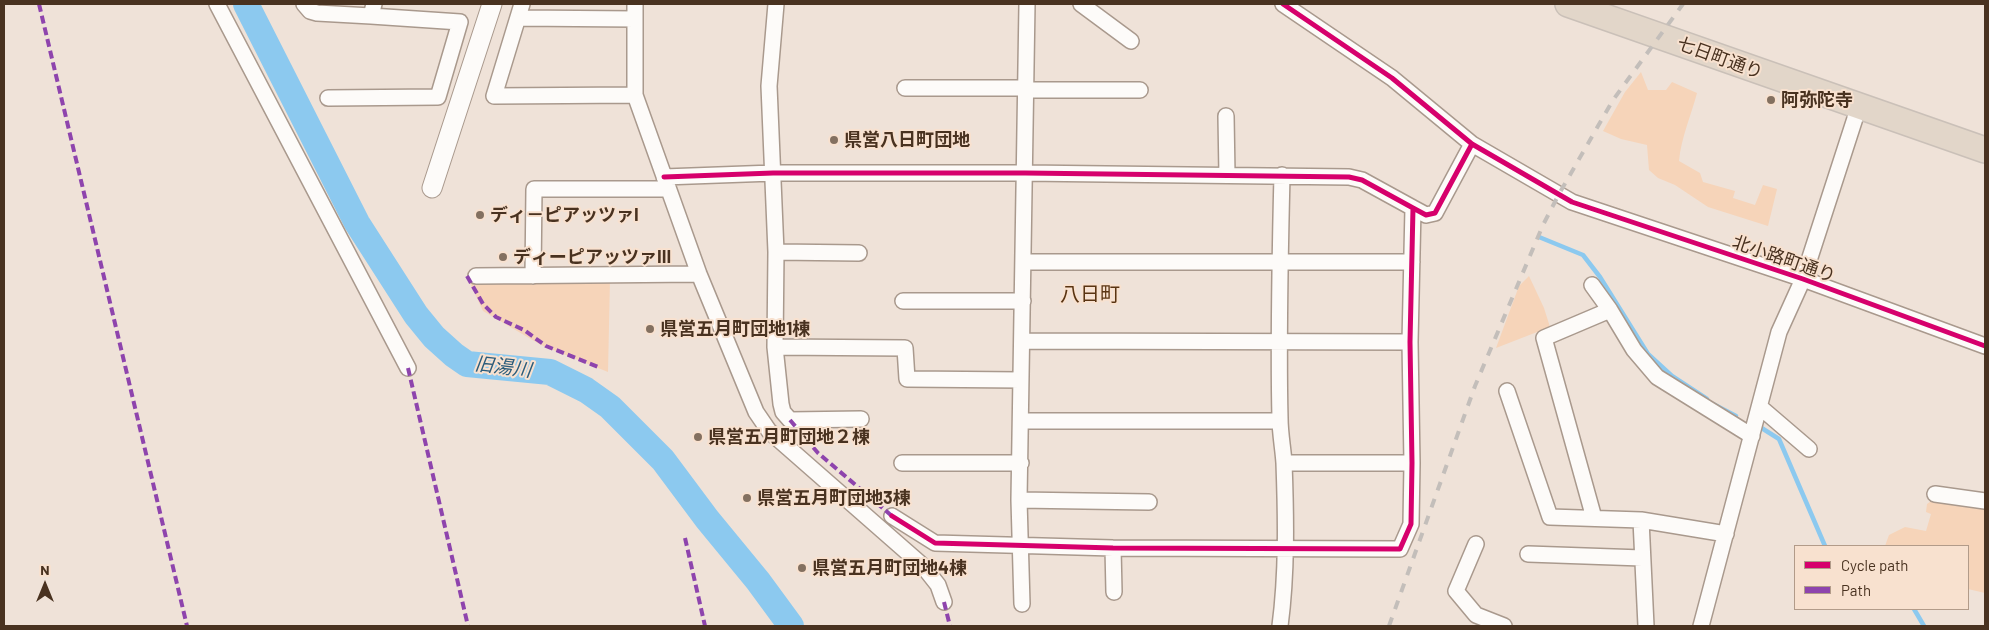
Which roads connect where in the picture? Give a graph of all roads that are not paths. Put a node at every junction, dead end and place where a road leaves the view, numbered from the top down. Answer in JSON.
{"nodes":[{"id":1,"x":217,"y":4,"type":"edge"},
{"id":2,"x":304,"y":4,"type":"edge"},
{"id":3,"x":492,"y":4,"type":"edge"},
{"id":4,"x":776,"y":4,"type":"edge"},
{"id":5,"x":1026,"y":4,"type":"edge"},
{"id":6,"x":1081,"y":4,"type":"edge"},
{"id":7,"x":1284,"y":4,"type":"edge"},
{"id":8,"x":1568,"y":4,"type":"edge"},
{"id":9,"x":372,"y":10,"type":"edge"},
{"id":10,"x":520,"y":11,"type":"edge"},
{"id":11,"x":635,"y":11,"type":"edge"},
{"id":12,"x":1131,"y":41,"type":"dead end"},
{"id":13,"x":905,"y":88,"type":"dead end"},
{"id":14,"x":1026,"y":89,"type":"junction"},
{"id":15,"x":1140,"y":90,"type":"dead end"},
{"id":16,"x":635,"y":95,"type":"junction"},
{"id":17,"x":328,"y":98,"type":"dead end"},
{"id":18,"x":1859,"y":106,"type":"junction"},
{"id":19,"x":1226,"y":116,"type":"dead end"},
{"id":20,"x":1472,"y":144,"type":"junction"},
{"id":21,"x":1985,"y":150,"type":"edge"},
{"id":22,"x":773,"y":173,"type":"junction"},
{"id":23,"x":1025,"y":173,"type":"junction"},
{"id":24,"x":1227,"y":175,"type":"junction"},
{"id":25,"x":1282,"y":175,"type":"junction"},
{"id":26,"x":666,"y":183,"type":"junction"},
{"id":27,"x":432,"y":188,"type":"dead end"},
{"id":28,"x":1413,"y":208,"type":"junction"},
{"id":29,"x":776,"y":252,"type":"junction"},
{"id":30,"x":858,"y":254,"type":"dead end"},
{"id":31,"x":1280,"y":261,"type":"junction"},
{"id":32,"x":1024,"y":262,"type":"junction"},
{"id":33,"x":1412,"y":262,"type":"junction"},
{"id":34,"x":699,"y":274,"type":"junction"},
{"id":35,"x":476,"y":276,"type":"dead end"},
{"id":36,"x":533,"y":276,"type":"junction"},
{"id":37,"x":1802,"y":279,"type":"junction"},
{"id":38,"x":1592,"y":285,"type":"dead end"},
{"id":39,"x":903,"y":301,"type":"dead end"},
{"id":40,"x":1023,"y":301,"type":"junction"},
{"id":41,"x":1610,"y":310,"type":"junction"},
{"id":42,"x":1279,"y":340,"type":"junction"},
{"id":43,"x":1022,"y":341,"type":"junction"},
{"id":44,"x":1410,"y":342,"type":"junction"},
{"id":45,"x":1985,"y":346,"type":"edge"},
{"id":46,"x":775,"y":347,"type":"junction"},
{"id":47,"x":408,"y":368,"type":"dead end"},
{"id":48,"x":1021,"y":380,"type":"junction"},
{"id":49,"x":1507,"y":391,"type":"dead end"},
{"id":50,"x":1760,"y":407,"type":"junction"},
{"id":51,"x":861,"y":419,"type":"dead end"},
{"id":52,"x":1021,"y":421,"type":"junction"},
{"id":53,"x":1280,"y":421,"type":"junction"},
{"id":54,"x":1752,"y":436,"type":"junction"},
{"id":55,"x":1809,"y":449,"type":"dead end"},
{"id":56,"x":902,"y":463,"type":"dead end"},
{"id":57,"x":1020,"y":463,"type":"junction"},
{"id":58,"x":1284,"y":463,"type":"junction"},
{"id":59,"x":1412,"y":463,"type":"junction"},
{"id":60,"x":1936,"y":494,"type":"dead end"},
{"id":61,"x":1019,"y":500,"type":"junction"},
{"id":62,"x":1985,"y":501,"type":"edge"},
{"id":63,"x":1149,"y":502,"type":"dead end"},
{"id":64,"x":892,"y":516,"type":"dead end"},
{"id":65,"x":1594,"y":518,"type":"junction"},
{"id":66,"x":1641,"y":520,"type":"junction"},
{"id":67,"x":1726,"y":534,"type":"junction"},
{"id":68,"x":1476,"y":544,"type":"dead end"},
{"id":69,"x":1021,"y":546,"type":"junction"},
{"id":70,"x":1113,"y":548,"type":"junction"},
{"id":71,"x":1284,"y":548,"type":"junction"},
{"id":72,"x":1528,"y":554,"type":"dead end"},
{"id":73,"x":1642,"y":558,"type":"junction"},
{"id":74,"x":1114,"y":592,"type":"dead end"},
{"id":75,"x":944,"y":602,"type":"dead end"},
{"id":76,"x":1022,"y":604,"type":"dead end"},
{"id":77,"x":1280,"y":626,"type":"edge"},
{"id":78,"x":1504,"y":626,"type":"edge"},
{"id":79,"x":1646,"y":626,"type":"edge"},
{"id":80,"x":1701,"y":626,"type":"edge"}],
"edges":[{"from":1,"to":47,"type":"street"},
{"from":2,"to":9,"type":"street"},
{"from":3,"to":27,"type":"street"},
{"from":4,"to":22,"type":"street"},
{"from":5,"to":14,"type":"street"},
{"from":6,"to":12,"type":"street"},
{"from":7,"to":20,"type":"street","name":"北小路町通り"},
{"from":8,"to":18,"type":"highway","name":"七日町通り"},
{"from":9,"to":17,"type":"street"},
{"from":10,"to":11,"type":"street"},
{"from":10,"to":16,"type":"street"},
{"from":11,"to":16,"type":"street"},
{"from":13,"to":14,"type":"street"},
{"from":14,"to":15,"type":"street"},
{"from":14,"to":23,"type":"street"},
{"from":16,"to":26,"type":"street"},
{"from":18,"to":21,"type":"highway","name":"七日町通り"},
{"from":18,"to":37,"type":"street"},
{"from":19,"to":24,"type":"street"},
{"from":20,"to":28,"type":"street"},
{"from":20,"to":37,"type":"street","name":"北小路町通り"},
{"from":22,"to":23,"type":"street"},
{"from":22,"to":26,"type":"street"},
{"from":22,"to":29,"type":"street"},
{"from":23,"to":24,"type":"street"},
{"from":23,"to":32,"type":"street"},
{"from":24,"to":25,"type":"street"},
{"from":25,"to":28,"type":"street"},
{"from":25,"to":31,"type":"street"},
{"from":26,"to":34,"type":"street"},
{"from":26,"to":36,"type":"street"},
{"from":28,"to":33,"type":"street"},
{"from":29,"to":30,"type":"street"},
{"from":29,"to":46,"type":"street"},
{"from":31,"to":32,"type":"street"},
{"from":31,"to":33,"type":"street"},
{"from":31,"to":42,"type":"street"},
{"from":32,"to":40,"type":"street"},
{"from":33,"to":44,"type":"street"},
{"from":34,"to":36,"type":"street"},
{"from":34,"to":75,"type":"street"},
{"from":35,"to":36,"type":"street"},
{"from":37,"to":45,"type":"street","name":"北小路町通り"},
{"from":37,"to":50,"type":"street"},
{"from":38,"to":41,"type":"street"},
{"from":39,"to":40,"type":"street"},
{"from":40,"to":43,"type":"street"},
{"from":41,"to":54,"type":"street"},
{"from":41,"to":65,"type":"street"},
{"from":42,"to":43,"type":"street"},
{"from":42,"to":44,"type":"street"},
{"from":42,"to":53,"type":"street"},
{"from":43,"to":48,"type":"street"},
{"from":44,"to":59,"type":"street"},
{"from":46,"to":48,"type":"street"},
{"from":46,"to":51,"type":"street"},
{"from":48,"to":52,"type":"street"},
{"from":49,"to":65,"type":"street"},
{"from":50,"to":54,"type":"street"},
{"from":50,"to":55,"type":"street"},
{"from":52,"to":53,"type":"street"},
{"from":52,"to":57,"type":"street"},
{"from":53,"to":58,"type":"street"},
{"from":54,"to":67,"type":"street"},
{"from":56,"to":57,"type":"street"},
{"from":57,"to":61,"type":"street"},
{"from":58,"to":59,"type":"street"},
{"from":58,"to":71,"type":"street"},
{"from":59,"to":71,"type":"street"},
{"from":60,"to":62,"type":"street"},
{"from":61,"to":63,"type":"street"},
{"from":61,"to":69,"type":"street"},
{"from":64,"to":69,"type":"street"},
{"from":65,"to":66,"type":"street"},
{"from":66,"to":67,"type":"street"},
{"from":66,"to":73,"type":"street"},
{"from":67,"to":80,"type":"street"},
{"from":68,"to":78,"type":"street"},
{"from":69,"to":70,"type":"street"},
{"from":69,"to":76,"type":"street"},
{"from":70,"to":71,"type":"street"},
{"from":70,"to":74,"type":"street"},
{"from":71,"to":77,"type":"street"},
{"from":72,"to":73,"type":"street"},
{"from":73,"to":79,"type":"street"}]}
